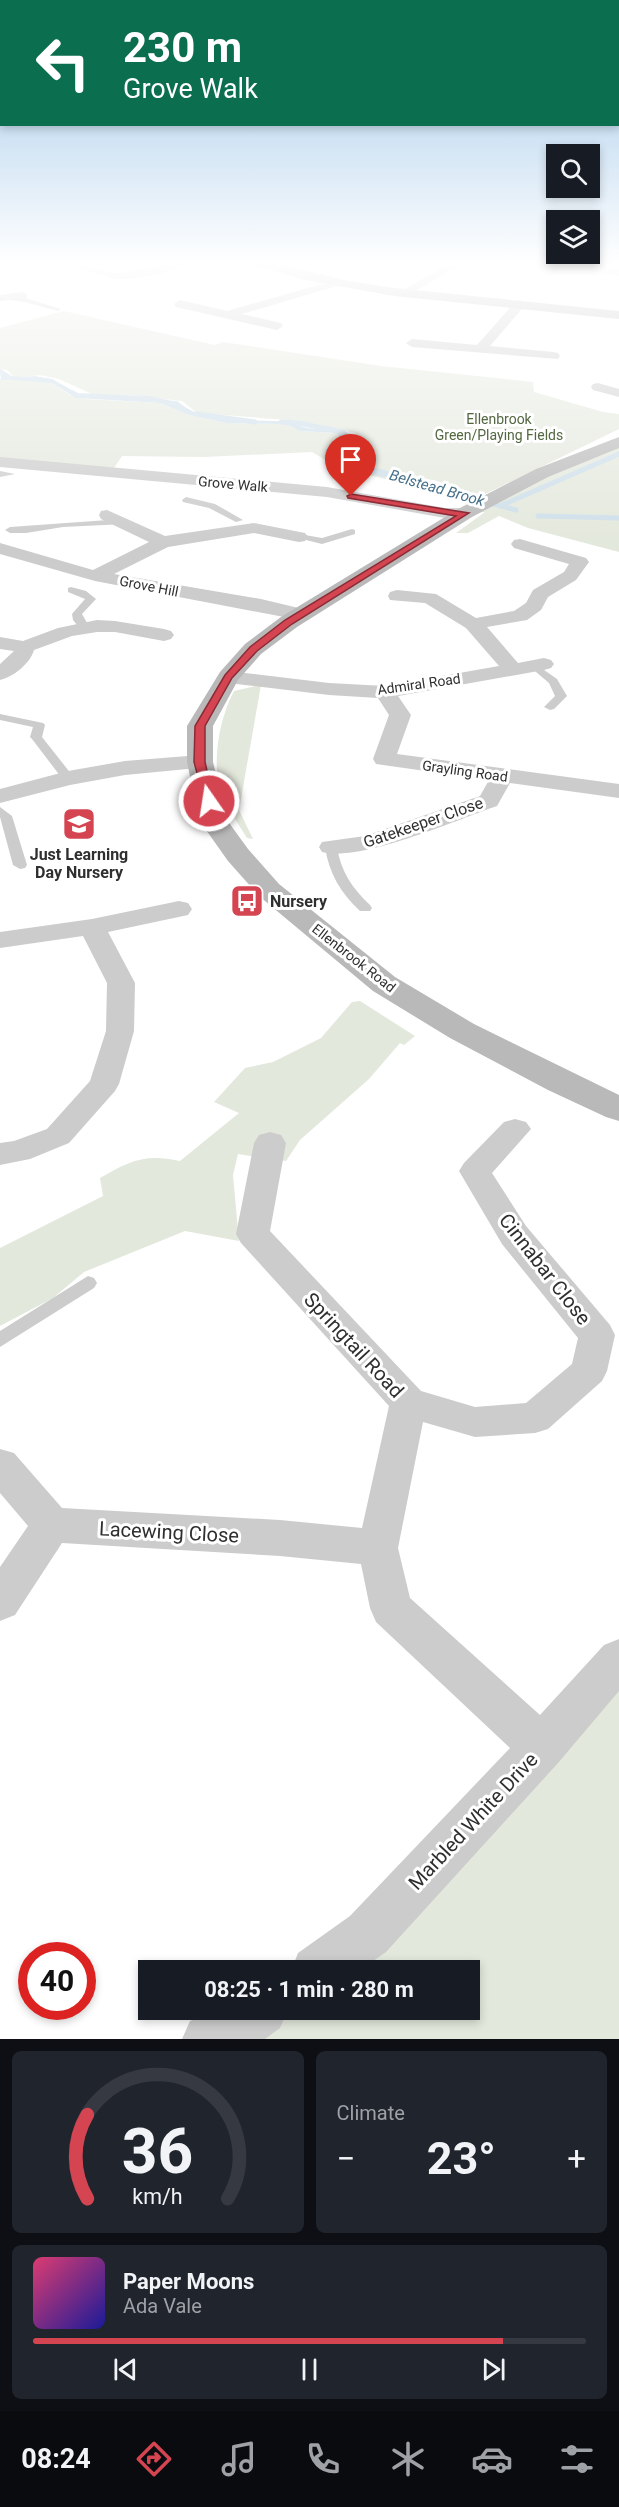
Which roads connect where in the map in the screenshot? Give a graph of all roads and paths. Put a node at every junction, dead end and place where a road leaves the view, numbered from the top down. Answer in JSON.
{"nodes":[{"id":1,"x":598,"y":387,"type":"dead end"},
{"id":2,"x":619,"y":393,"type":"edge"},
{"id":3,"x":619,"y":442,"type":"edge"},
{"id":4,"x":5,"y":468,"type":"edge"},
{"id":5,"x":0,"y":474,"type":"edge"},
{"id":6,"x":186,"y":500,"type":"dead end"},
{"id":7,"x":481,"y":505,"type":"junction"},
{"id":8,"x":115,"y":519,"type":"joint"},
{"id":9,"x":247,"y":524,"type":"junction"},
{"id":10,"x":10,"y":530,"type":"dead end"},
{"id":11,"x":352,"y":532,"type":"dead end"},
{"id":12,"x":299,"y":537,"type":"joint"},
{"id":13,"x":163,"y":542,"type":"junction"},
{"id":14,"x":520,"y":544,"type":"dead end"},
{"id":15,"x":0,"y":548,"type":"edge"},
{"id":16,"x":95,"y":576,"type":"junction"},
{"id":17,"x":71,"y":590,"type":"dead end"},
{"id":18,"x":397,"y":596,"type":"dead end"},
{"id":19,"x":300,"y":614,"type":"junction"},
{"id":20,"x":473,"y":624,"type":"junction"},
{"id":21,"x":85,"y":628,"type":"junction"},
{"id":22,"x":164,"y":635,"type":"dead end"},
{"id":23,"x":0,"y":643,"type":"edge"},
{"id":24,"x":25,"y":647,"type":"junction"},
{"id":25,"x":539,"y":665,"type":"joint"},
{"id":26,"x":513,"y":670,"type":"junction"},
{"id":27,"x":0,"y":674,"type":"edge"},
{"id":28,"x":228,"y":677,"type":"junction"},
{"id":29,"x":385,"y":692,"type":"junction"},
{"id":30,"x":550,"y":707,"type":"dead end"},
{"id":31,"x":0,"y":717,"type":"edge"},
{"id":32,"x":200,"y":762,"type":"junction"},
{"id":33,"x":502,"y":777,"type":"junction"},
{"id":34,"x":68,"y":778,"type":"junction"},
{"id":35,"x":619,"y":791,"type":"edge"},
{"id":36,"x":0,"y":796,"type":"edge"},
{"id":37,"x":0,"y":811,"type":"edge"},
{"id":38,"x":331,"y":847,"type":"joint"},
{"id":39,"x":20,"y":865,"type":"dead end"},
{"id":40,"x":365,"y":908,"type":"dead end"},
{"id":41,"x":179,"y":909,"type":"dead end"},
{"id":42,"x":92,"y":927,"type":"junction"},
{"id":43,"x":0,"y":940,"type":"edge"},
{"id":44,"x":619,"y":1109,"type":"edge"},
{"id":45,"x":515,"y":1129,"type":"dead end"},
{"id":46,"x":270,"y":1143,"type":"dead end"},
{"id":47,"x":0,"y":1154,"type":"edge"},
{"id":48,"x":88,"y":1283,"type":"dead end"},
{"id":49,"x":0,"y":1340,"type":"edge"},
{"id":50,"x":408,"y":1402,"type":"junction"},
{"id":51,"x":0,"y":1465,"type":"edge"},
{"id":52,"x":52,"y":1525,"type":"junction"},
{"id":53,"x":378,"y":1548,"type":"junction"},
{"id":54,"x":0,"y":1602,"type":"edge"},
{"id":55,"x":619,"y":1659,"type":"edge"},
{"id":56,"x":542,"y":1747,"type":"junction"},
{"id":57,"x":331,"y":1960,"type":"edge"},
{"id":58,"x":248,"y":2020,"type":"edge"},
{"id":59,"x":208,"y":2039,"type":"edge"}],
"edges":[{"from":1,"to":2,"type":"street"},
{"from":3,"to":7,"type":"street","name":"Ellenbrook Road"},
{"from":4,"to":5,"type":"lane"},
{"from":4,"to":7,"type":"street","name":"Grove Walk"},
{"from":6,"to":9,"type":"lane"},
{"from":7,"to":19,"type":"street","name":"Ellenbrook Road"},
{"from":8,"to":10,"type":"lane"},
{"from":8,"to":13,"type":"street"},
{"from":9,"to":12,"type":"street"},
{"from":9,"to":13,"type":"street"},
{"from":11,"to":12,"type":"lane"},
{"from":13,"to":16,"type":"street"},
{"from":14,"to":20,"type":"street"},
{"from":15,"to":16,"type":"street","name":"Grove Hill"},
{"from":16,"to":19,"type":"street","name":"Grove Hill"},
{"from":17,"to":21,"type":"lane"},
{"from":18,"to":20,"type":"street"},
{"from":19,"to":28,"type":"street","name":"Ellenbrook Road"},
{"from":20,"to":26,"type":"street"},
{"from":21,"to":22,"type":"street"},
{"from":21,"to":24,"type":"street"},
{"from":23,"to":24,"type":"street"},
{"from":24,"to":27,"type":"street"},
{"from":25,"to":26,"type":"street","name":"Admiral Road"},
{"from":25,"to":30,"type":"lane"},
{"from":26,"to":29,"type":"street","name":"Admiral Road"},
{"from":28,"to":29,"type":"street","name":"Admiral Road"},
{"from":28,"to":32,"type":"street","name":"Ellenbrook Road"},
{"from":29,"to":33,"type":"street","name":"Grayling Road"},
{"from":31,"to":34,"type":"lane"},
{"from":32,"to":34,"type":"street"},
{"from":32,"to":44,"type":"street","name":"Ellenbrook Road"},
{"from":33,"to":35,"type":"street","name":"Grayling Road"},
{"from":33,"to":38,"type":"street","name":"Gatekeeper Close"},
{"from":34,"to":36,"type":"street"},
{"from":37,"to":39,"type":"lane"},
{"from":38,"to":40,"type":"lane"},
{"from":41,"to":42,"type":"street"},
{"from":42,"to":43,"type":"street"},
{"from":42,"to":47,"type":"street"},
{"from":45,"to":50,"type":"street","name":"Cinnabar Close"},
{"from":46,"to":50,"type":"street","name":"Springtail Road"},
{"from":48,"to":49,"type":"lane"},
{"from":50,"to":53,"type":"street","name":"Springtail Road"},
{"from":51,"to":52,"type":"street"},
{"from":52,"to":53,"type":"street","name":"Lacewing Close"},
{"from":52,"to":54,"type":"street"},
{"from":53,"to":56,"type":"street","name":"Springtail Road"},
{"from":55,"to":56,"type":"street","name":"Marbled White Drive"},
{"from":56,"to":57,"type":"street","name":"Marbled White Drive"},
{"from":58,"to":59,"type":"street"}]}
